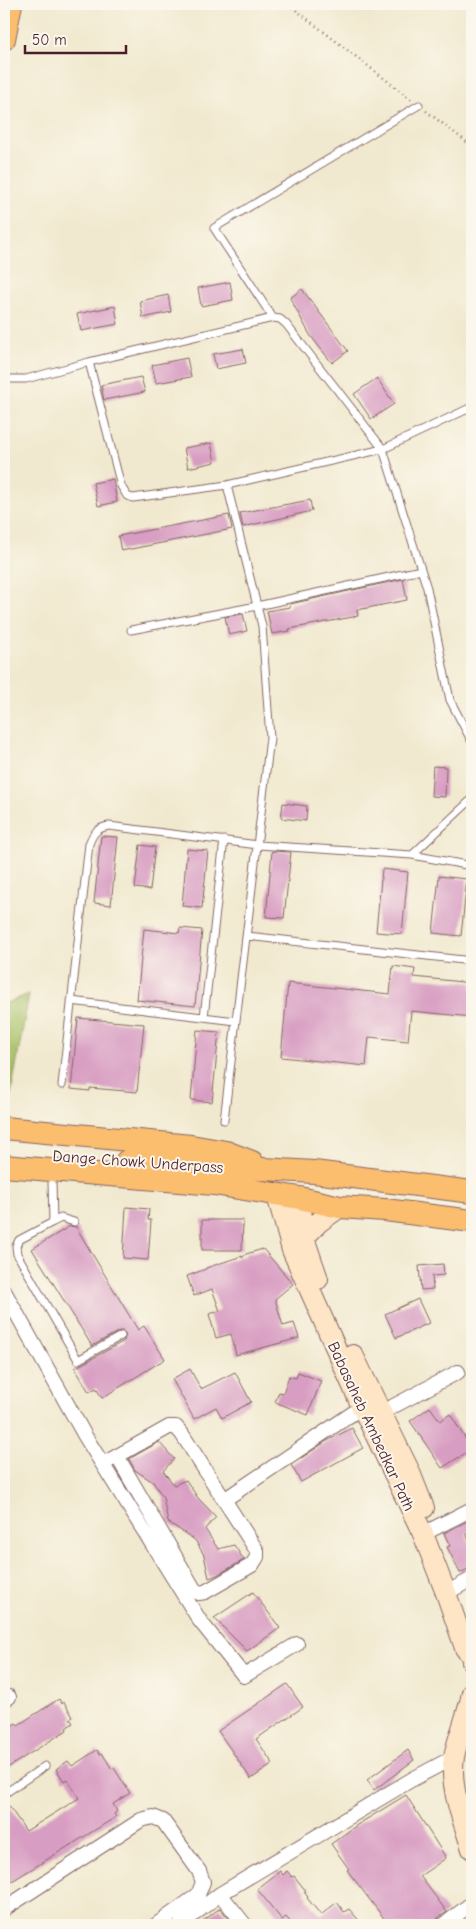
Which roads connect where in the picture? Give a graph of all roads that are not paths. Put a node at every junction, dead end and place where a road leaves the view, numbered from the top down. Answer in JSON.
{"nodes":[{"id":1,"x":12,"y":4,"type":"edge"},
{"id":2,"x":4,"y":39,"type":"edge"},
{"id":3,"x":418,"y":105,"type":"road end"},
{"id":4,"x":273,"y":318,"type":"junction"},
{"id":5,"x":89,"y":362,"type":"junction"},
{"id":6,"x":4,"y":379,"type":"edge"},
{"id":7,"x":472,"y":407,"type":"edge"},
{"id":8,"x":383,"y":449,"type":"junction"},
{"id":9,"x":227,"y":485,"type":"junction"},
{"id":10,"x":421,"y":570,"type":"junction"},
{"id":11,"x":256,"y":606,"type":"junction"},
{"id":12,"x":131,"y":630,"type":"dead end"},
{"id":13,"x":472,"y":742,"type":"edge"},
{"id":14,"x":472,"y":799,"type":"edge"},
{"id":15,"x":224,"y":840,"type":"junction"},
{"id":16,"x":258,"y":845,"type":"junction"},
{"id":17,"x":412,"y":855,"type":"junction"},
{"id":18,"x":472,"y":866,"type":"edge"},
{"id":19,"x":246,"y":936,"type":"junction"},
{"id":20,"x":472,"y":961,"type":"edge"},
{"id":21,"x":71,"y":1001,"type":"junction"},
{"id":22,"x":204,"y":1017,"type":"junction"},
{"id":23,"x":236,"y":1021,"type":"junction"},
{"id":24,"x":62,"y":1085,"type":"dead end"},
{"id":25,"x":224,"y":1120,"type":"dead end"},
{"id":26,"x":4,"y":1128,"type":"edge"},
{"id":27,"x":4,"y":1152,"type":"edge"},
{"id":28,"x":4,"y":1166,"type":"edge"},
{"id":29,"x":272,"y":1170,"type":"junction"},
{"id":30,"x":4,"y":1176,"type":"edge"},
{"id":31,"x":52,"y":1180,"type":"junction"},
{"id":32,"x":214,"y":1184,"type":"junction"},
{"id":33,"x":472,"y":1192,"type":"edge"},
{"id":34,"x":277,"y":1195,"type":"junction"},
{"id":35,"x":300,"y":1198,"type":"junction"},
{"id":36,"x":340,"y":1207,"type":"junction"},
{"id":37,"x":472,"y":1221,"type":"edge"},
{"id":38,"x":53,"y":1222,"type":"junction"},
{"id":39,"x":74,"y":1222,"type":"dead end"},
{"id":40,"x":304,"y":1238,"type":"junction"},
{"id":41,"x":4,"y":1291,"type":"edge"},
{"id":42,"x":121,"y":1336,"type":"dead end"},
{"id":43,"x":458,"y":1372,"type":"dead end"},
{"id":44,"x":371,"y":1413,"type":"junction"},
{"id":45,"x":118,"y":1456,"type":"junction"},
{"id":46,"x":103,"y":1464,"type":"junction"},
{"id":47,"x":224,"y":1500,"type":"junction"},
{"id":48,"x":472,"y":1509,"type":"edge"},
{"id":49,"x":428,"y":1531,"type":"junction"},
{"id":50,"x":458,"y":1587,"type":"edge"},
{"id":51,"x":472,"y":1635,"type":"edge"},
{"id":52,"x":297,"y":1644,"type":"dead end"},
{"id":53,"x":472,"y":1657,"type":"edge"},
{"id":54,"x":472,"y":1693,"type":"edge"},
{"id":55,"x":470,"y":1715,"type":"edge"},
{"id":56,"x":454,"y":1757,"type":"junction"},
{"id":57,"x":45,"y":1766,"type":"dead end"},
{"id":58,"x":4,"y":1794,"type":"edge"},
{"id":59,"x":472,"y":1849,"type":"edge"},
{"id":60,"x":220,"y":1894,"type":"junction"},
{"id":61,"x":472,"y":1903,"type":"edge"},
{"id":62,"x":4,"y":1909,"type":"edge"},
{"id":63,"x":156,"y":1925,"type":"edge"},
{"id":64,"x":180,"y":1925,"type":"edge"},
{"id":65,"x":245,"y":1925,"type":"edge"},
{"id":66,"x":444,"y":1925,"type":"edge"}],
"edges":[{"from":1,"to":2,"type":"main road"},
{"from":3,"to":4,"type":"lane"},
{"from":4,"to":5,"type":"lane"},
{"from":4,"to":8,"type":"lane"},
{"from":5,"to":6,"type":"lane"},
{"from":5,"to":9,"type":"lane"},
{"from":7,"to":8,"type":"lane"},
{"from":8,"to":9,"type":"lane"},
{"from":8,"to":10,"type":"lane"},
{"from":9,"to":11,"type":"lane"},
{"from":10,"to":11,"type":"lane"},
{"from":10,"to":13,"type":"lane"},
{"from":11,"to":12,"type":"lane"},
{"from":11,"to":16,"type":"lane"},
{"from":14,"to":17,"type":"lane"},
{"from":15,"to":16,"type":"lane"},
{"from":15,"to":21,"type":"lane"},
{"from":15,"to":22,"type":"lane"},
{"from":16,"to":17,"type":"lane"},
{"from":16,"to":19,"type":"lane"},
{"from":17,"to":18,"type":"lane"},
{"from":19,"to":20,"type":"lane"},
{"from":19,"to":23,"type":"lane"},
{"from":21,"to":22,"type":"lane"},
{"from":21,"to":24,"type":"lane"},
{"from":22,"to":23,"type":"lane"},
{"from":23,"to":25,"type":"lane"},
{"from":26,"to":29,"type":"main road"},
{"from":27,"to":29,"type":"main road","name":"Dange Chowk Underpass"},
{"from":28,"to":32,"type":"main road","name":"Dange Chowk Underpass"},
{"from":29,"to":33,"type":"main road","name":"Dange Chowk Underpass"},
{"from":30,"to":31,"type":"main road"},
{"from":31,"to":32,"type":"main road"},
{"from":31,"to":38,"type":"lane"},
{"from":32,"to":34,"type":"main road","name":"Dange Chowk Underpass"},
{"from":34,"to":35,"type":"main road","name":"Dange Chowk Underpass"},
{"from":34,"to":44,"type":"street","name":"Babasaheb Ambedkar Path"},
{"from":35,"to":36,"type":"main road","name":"Dange Chowk Underpass"},
{"from":35,"to":40,"type":"street","name":"Babasaheb Ambedkar Path"},
{"from":36,"to":37,"type":"main road","name":"Dange Chowk Underpass"},
{"from":36,"to":40,"type":"street"},
{"from":38,"to":39,"type":"lane"},
{"from":38,"to":42,"type":"lane"},
{"from":40,"to":44,"type":"street","name":"Babasaheb Ambedkar Path"},
{"from":41,"to":46,"type":"street"},
{"from":43,"to":44,"type":"street"},
{"from":44,"to":47,"type":"street"},
{"from":44,"to":49,"type":"street","name":"Babasaheb Ambedkar Path"},
{"from":45,"to":46,"type":"street"},
{"from":45,"to":47,"type":"street"},
{"from":45,"to":47,"type":"street"},
{"from":46,"to":52,"type":"street"},
{"from":48,"to":49,"type":"street"},
{"from":49,"to":50,"type":"street","name":"Babasaheb Ambedkar Path"},
{"from":50,"to":51,"type":"street","name":"Babasaheb Ambedkar Path"},
{"from":50,"to":53,"type":"street","name":"Babasaheb Ambedkar Path"},
{"from":54,"to":55,"type":"street"},
{"from":55,"to":56,"type":"street"},
{"from":56,"to":59,"type":"street"},
{"from":56,"to":60,"type":"street"},
{"from":57,"to":58,"type":"lane"},
{"from":60,"to":64,"type":"street"},
{"from":60,"to":65,"type":"street"},
{"from":61,"to":66,"type":"street"},
{"from":62,"to":63,"type":"street"}]}
